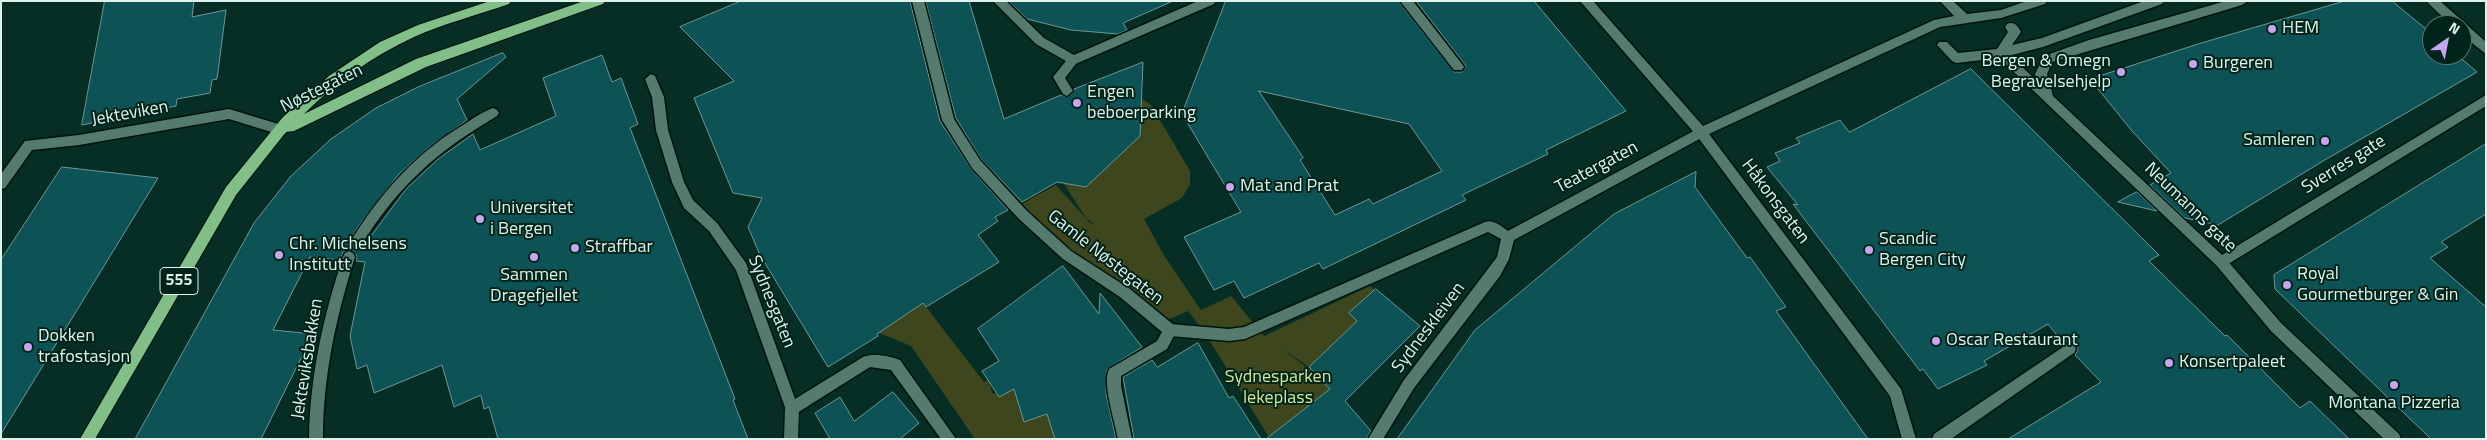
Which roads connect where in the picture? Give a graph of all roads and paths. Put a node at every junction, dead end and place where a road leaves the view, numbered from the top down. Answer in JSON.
{"nodes":[{"id":1,"x":505,"y":1,"type":"edge"},
{"id":2,"x":599,"y":1,"type":"edge"},
{"id":3,"x":918,"y":1,"type":"edge"},
{"id":4,"x":999,"y":1,"type":"edge"},
{"id":5,"x":1210,"y":1,"type":"edge"},
{"id":6,"x":1406,"y":1,"type":"edge"},
{"id":7,"x":1586,"y":1,"type":"edge"},
{"id":8,"x":1946,"y":1,"type":"edge"},
{"id":9,"x":2041,"y":1,"type":"edge"},
{"id":10,"x":2158,"y":1,"type":"edge"},
{"id":11,"x":2242,"y":1,"type":"edge"},
{"id":12,"x":2432,"y":1,"type":"edge"},
{"id":13,"x":2448,"y":15,"type":"edge"},
{"id":14,"x":1964,"y":19,"type":"junction"},
{"id":15,"x":2011,"y":27,"type":"dead end"},
{"id":16,"x":2472,"y":37,"type":"edge"},
{"id":17,"x":1943,"y":45,"type":"dead end"},
{"id":18,"x":2486,"y":49,"type":"edge"},
{"id":19,"x":2000,"y":53,"type":"junction"},
{"id":20,"x":1074,"y":60,"type":"junction"},
{"id":21,"x":1458,"y":67,"type":"dead end"},
{"id":22,"x":651,"y":79,"type":"dead end"},
{"id":23,"x":1068,"y":91,"type":"dead end"},
{"id":24,"x":2048,"y":100,"type":"junction"},
{"id":25,"x":2486,"y":100,"type":"edge"},
{"id":26,"x":493,"y":113,"type":"dead end"},
{"id":27,"x":281,"y":130,"type":"junction"},
{"id":28,"x":1701,"y":132,"type":"junction"},
{"id":29,"x":1,"y":184,"type":"edge"},
{"id":30,"x":1508,"y":237,"type":"junction"},
{"id":31,"x":356,"y":243,"type":"dead end"},
{"id":32,"x":349,"y":257,"type":"dead end"},
{"id":33,"x":2221,"y":262,"type":"junction"},
{"id":34,"x":1170,"y":330,"type":"junction"},
{"id":35,"x":2069,"y":349,"type":"dead end"},
{"id":36,"x":792,"y":409,"type":"junction"},
{"id":37,"x":87,"y":439,"type":"edge"},
{"id":38,"x":316,"y":439,"type":"edge"},
{"id":39,"x":791,"y":439,"type":"edge"},
{"id":40,"x":949,"y":439,"type":"edge"},
{"id":41,"x":1125,"y":439,"type":"edge"},
{"id":42,"x":1375,"y":439,"type":"edge"},
{"id":43,"x":1909,"y":439,"type":"edge"},
{"id":44,"x":1939,"y":439,"type":"edge"},
{"id":45,"x":2394,"y":439,"type":"edge"}],
"edges":[{"from":1,"to":27,"type":"highway","name":"Nøstegaten","number":"555"},
{"from":2,"to":27,"type":"highway","name":"Nøstegaten","number":"555"},
{"from":3,"to":34,"type":"street","name":"Gamle Nøstegaten"},
{"from":4,"to":20,"type":"street"},
{"from":5,"to":20,"type":"street"},
{"from":6,"to":21,"type":"street"},
{"from":7,"to":28,"type":"street","name":"Håkonsgaten"},
{"from":8,"to":14,"type":"street"},
{"from":9,"to":14,"type":"street","name":"Teatergaten"},
{"from":10,"to":19,"type":"street"},
{"from":11,"to":24,"type":"street"},
{"from":12,"to":13,"type":"street"},
{"from":14,"to":28,"type":"street","name":"Teatergaten"},
{"from":15,"to":19,"type":"street"},
{"from":16,"to":18,"type":"street"},
{"from":17,"to":19,"type":"street"},
{"from":19,"to":24,"type":"street","name":"Neumanns gate"},
{"from":20,"to":23,"type":"street"},
{"from":22,"to":36,"type":"street","name":"Sydnesgaten"},
{"from":24,"to":33,"type":"street","name":"Neumanns gate"},
{"from":25,"to":33,"type":"street","name":"Sverres gate"},
{"from":26,"to":31,"type":"street"},
{"from":27,"to":29,"type":"street","name":"Jekteviken"},
{"from":27,"to":37,"type":"highway","number":"555"},
{"from":28,"to":30,"type":"street","name":"Teatergaten"},
{"from":28,"to":43,"type":"street","name":"Håkonsgaten"},
{"from":30,"to":34,"type":"street"},
{"from":30,"to":42,"type":"street","name":"Sydneskleiven"},
{"from":32,"to":38,"type":"street","name":"Jekteviksbakken"},
{"from":33,"to":45,"type":"street","name":"Neumanns gate"},
{"from":34,"to":41,"type":"street"},
{"from":35,"to":44,"type":"street"},
{"from":36,"to":39,"type":"street","name":"Sydnesgaten"},
{"from":36,"to":40,"type":"street"}]}
